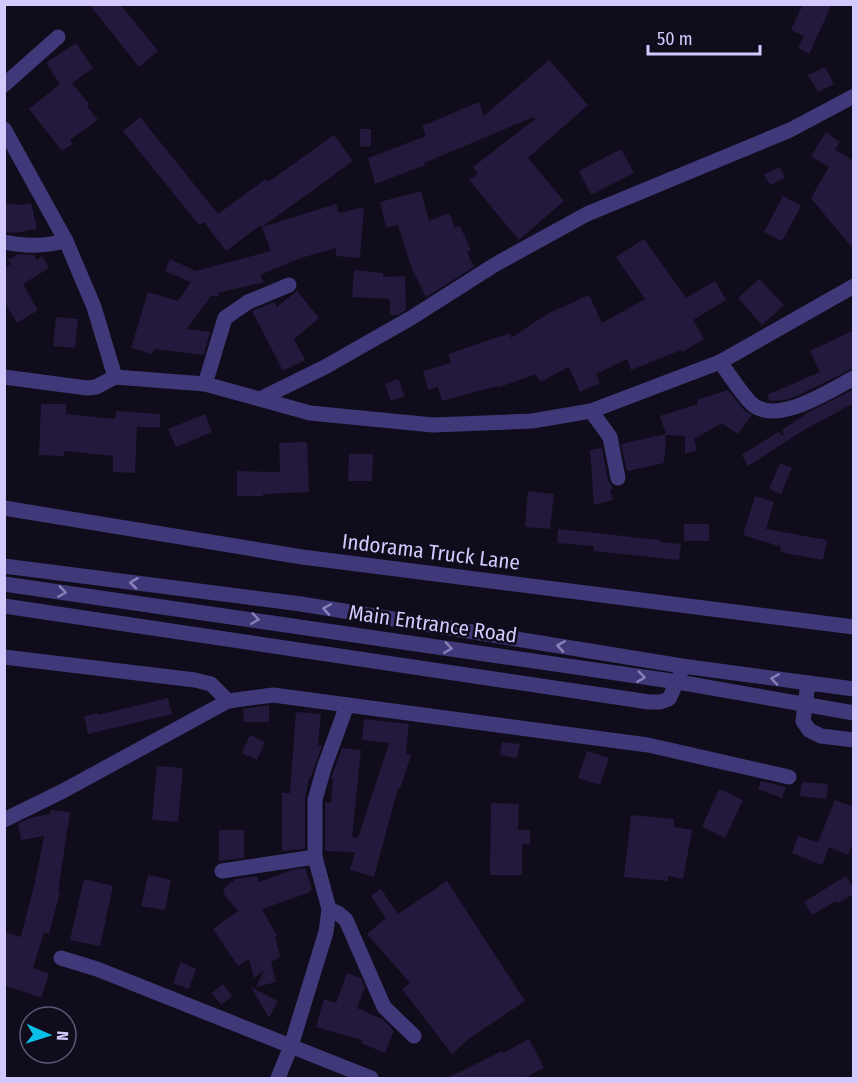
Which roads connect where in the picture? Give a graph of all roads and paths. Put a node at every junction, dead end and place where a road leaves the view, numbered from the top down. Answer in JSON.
{"nodes":[{"id":1,"x":58,"y":37,"type":"dead end"},
{"id":2,"x":4,"y":85,"type":"edge"},
{"id":3,"x":854,"y":96,"type":"edge"},
{"id":4,"x":4,"y":129,"type":"edge"},
{"id":5,"x":66,"y":241,"type":"junction"},
{"id":6,"x":4,"y":242,"type":"edge"},
{"id":7,"x":289,"y":285,"type":"dead end"},
{"id":8,"x":854,"y":286,"type":"edge"},
{"id":9,"x":720,"y":362,"type":"junction"},
{"id":10,"x":4,"y":377,"type":"edge"},
{"id":11,"x":115,"y":377,"type":"junction"},
{"id":12,"x":854,"y":378,"type":"edge"},
{"id":13,"x":206,"y":384,"type":"junction"},
{"id":14,"x":260,"y":399,"type":"junction"},
{"id":15,"x":591,"y":411,"type":"junction"},
{"id":16,"x":618,"y":478,"type":"dead end"},
{"id":17,"x":4,"y":508,"type":"edge"},
{"id":18,"x":4,"y":566,"type":"edge"},
{"id":19,"x":4,"y":584,"type":"edge"},
{"id":20,"x":4,"y":606,"type":"edge"},
{"id":21,"x":854,"y":627,"type":"edge"},
{"id":22,"x":4,"y":657,"type":"edge"},
{"id":23,"x":682,"y":666,"type":"junction"},
{"id":24,"x":678,"y":682,"type":"junction"},
{"id":25,"x":808,"y":683,"type":"junction"},
{"id":26,"x":854,"y":689,"type":"edge"},
{"id":27,"x":228,"y":701,"type":"junction"},
{"id":28,"x":347,"y":705,"type":"junction"},
{"id":29,"x":804,"y":706,"type":"junction"},
{"id":30,"x":854,"y":713,"type":"edge"},
{"id":31,"x":854,"y":740,"type":"edge"},
{"id":32,"x":789,"y":777,"type":"dead end"},
{"id":33,"x":4,"y":820,"type":"edge"},
{"id":34,"x":315,"y":857,"type":"junction"},
{"id":35,"x":222,"y":871,"type":"dead end"},
{"id":36,"x":329,"y":909,"type":"junction"},
{"id":37,"x":61,"y":958,"type":"dead end"},
{"id":38,"x":414,"y":1036,"type":"dead end"},
{"id":39,"x":291,"y":1046,"type":"junction"},
{"id":40,"x":278,"y":1078,"type":"edge"},
{"id":41,"x":371,"y":1078,"type":"edge"}],
"edges":[{"from":1,"to":2,"type":"street"},
{"from":3,"to":14,"type":"street"},
{"from":4,"to":5,"type":"street"},
{"from":5,"to":6,"type":"street"},
{"from":5,"to":11,"type":"street"},
{"from":7,"to":13,"type":"street"},
{"from":8,"to":9,"type":"street"},
{"from":9,"to":12,"type":"street"},
{"from":9,"to":15,"type":"street"},
{"from":10,"to":11,"type":"street"},
{"from":11,"to":13,"type":"street"},
{"from":13,"to":14,"type":"street"},
{"from":14,"to":15,"type":"street"},
{"from":15,"to":16,"type":"street"},
{"from":17,"to":21,"type":"street","name":"Indorama Truck Lane"},
{"from":23,"to":18,"type":"street","one_way":true},
{"from":19,"to":24,"type":"street","name":"Main Entrance Road","one_way":true},
{"from":20,"to":24,"type":"street"},
{"from":22,"to":27,"type":"street"},
{"from":23,"to":24,"type":"street"},
{"from":25,"to":23,"type":"street","one_way":true},
{"from":24,"to":29,"type":"street","name":"Main Entrance Road"},
{"from":25,"to":26,"type":"street"},
{"from":25,"to":29,"type":"street"},
{"from":27,"to":28,"type":"street"},
{"from":27,"to":33,"type":"street"},
{"from":28,"to":32,"type":"street"},
{"from":28,"to":34,"type":"street"},
{"from":29,"to":30,"type":"street","name":"Main Entrance Road"},
{"from":29,"to":31,"type":"street"},
{"from":34,"to":35,"type":"street"},
{"from":34,"to":36,"type":"street"},
{"from":36,"to":38,"type":"street"},
{"from":36,"to":39,"type":"street"},
{"from":37,"to":39,"type":"street"},
{"from":39,"to":40,"type":"street"},
{"from":39,"to":41,"type":"street"}]}
